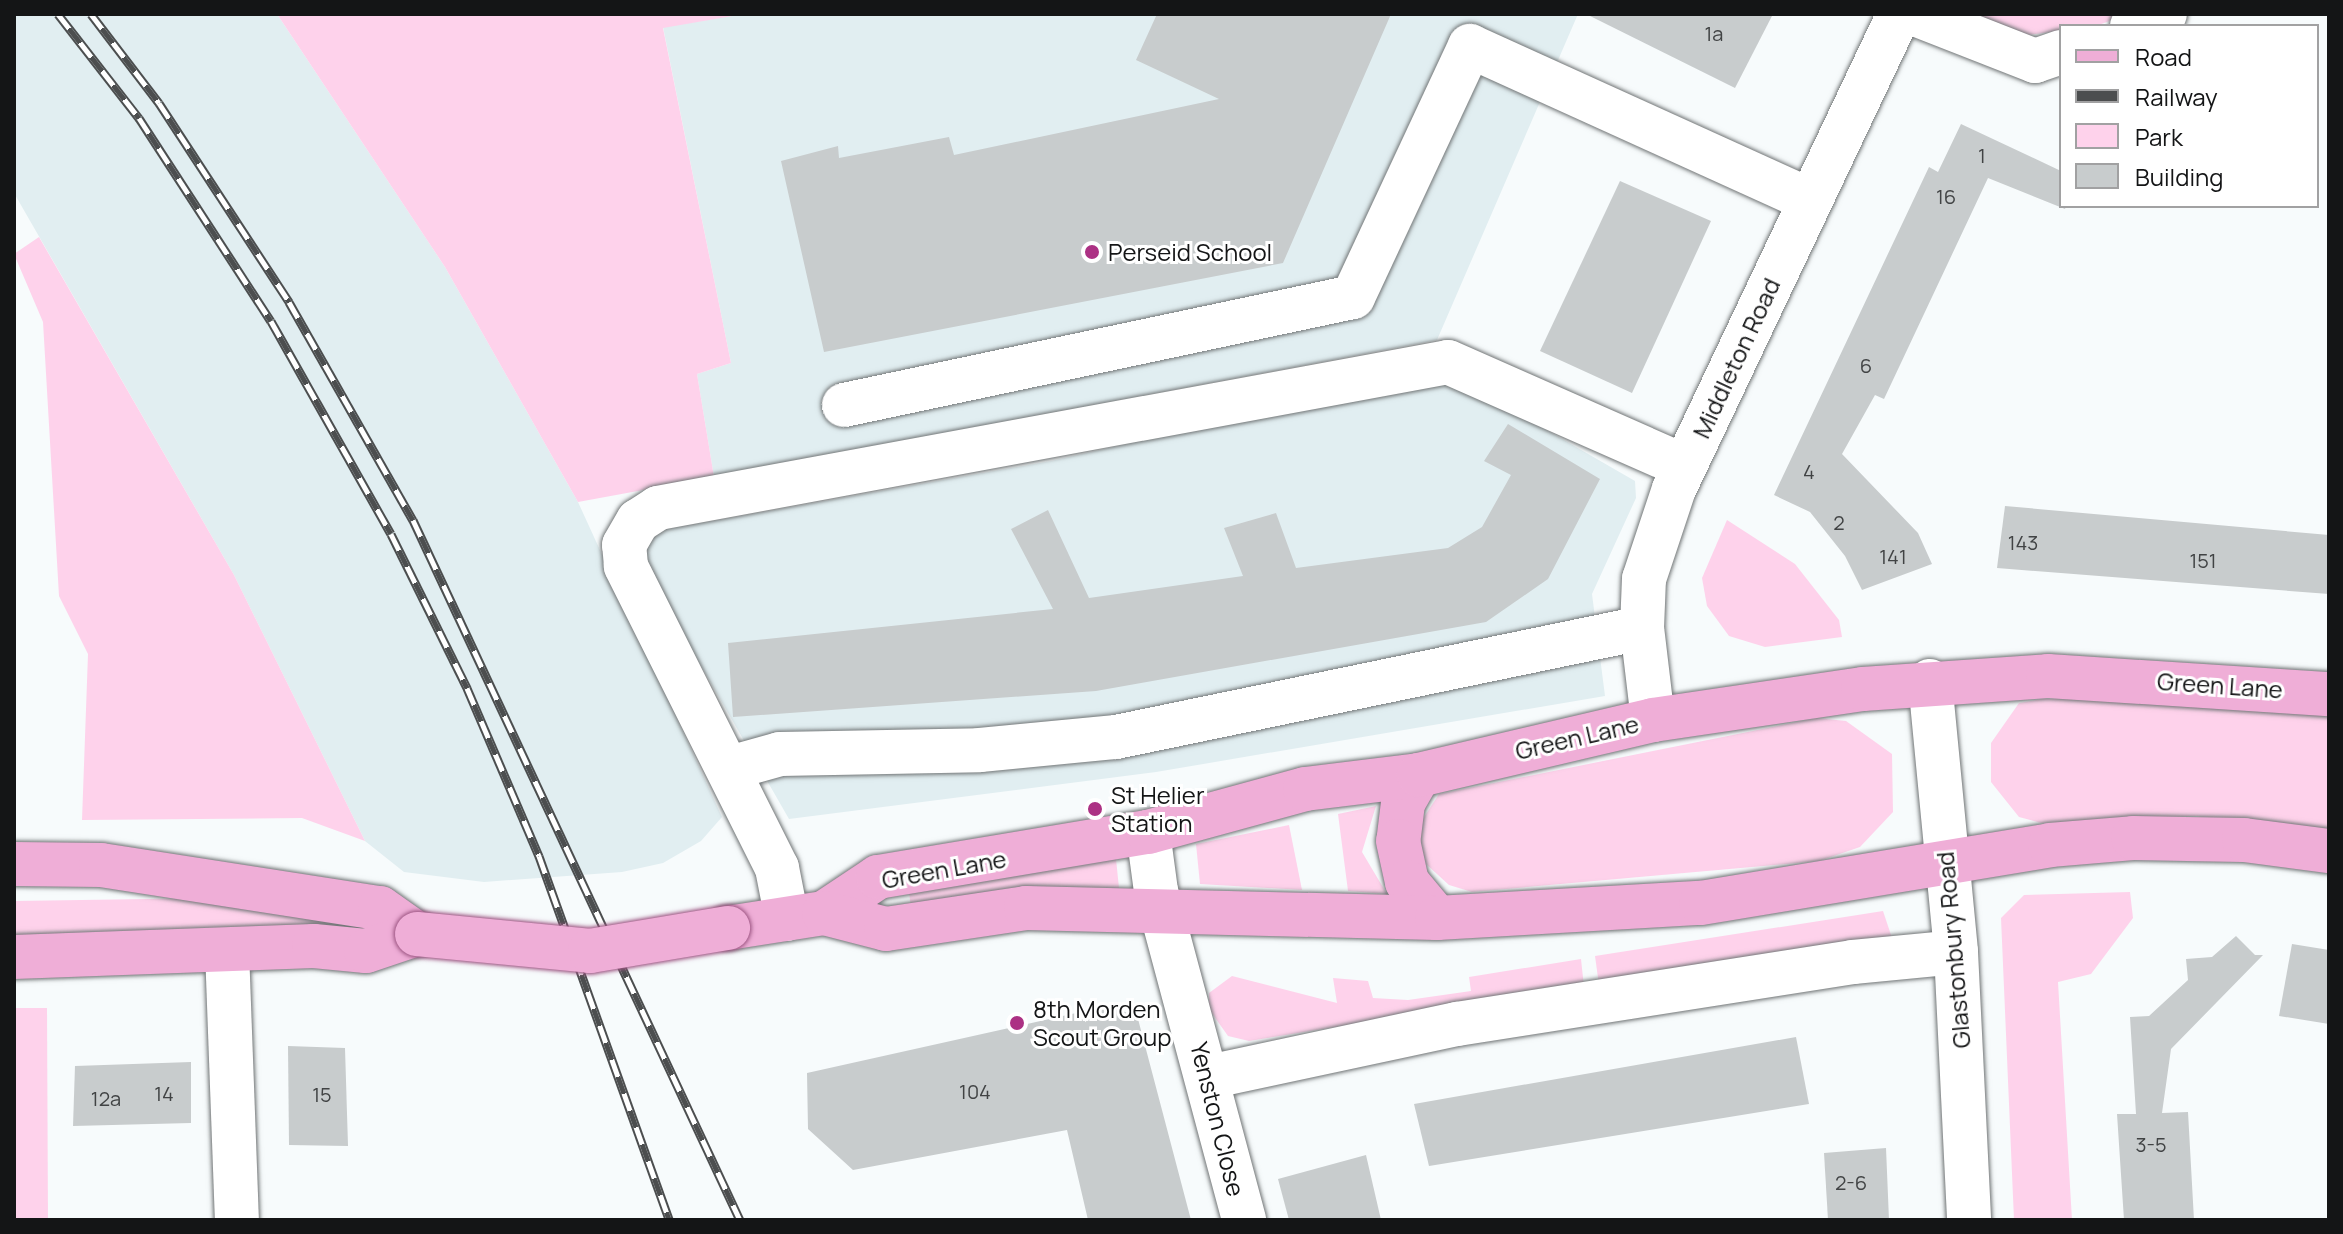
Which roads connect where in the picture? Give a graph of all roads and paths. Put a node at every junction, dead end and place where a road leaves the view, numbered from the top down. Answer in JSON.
{"nodes":[{"id":1,"x":1899,"y":14,"type":"edge"},
{"id":2,"x":1915,"y":14,"type":"edge"},
{"id":3,"x":2165,"y":14,"type":"edge"},
{"id":4,"x":2138,"y":24,"type":"edge"},
{"id":5,"x":2059,"y":53,"type":"edge"},
{"id":6,"x":1810,"y":200,"type":"junction"},
{"id":7,"x":844,"y":405,"type":"dead end"},
{"id":8,"x":1684,"y":466,"type":"junction"},
{"id":9,"x":1642,"y":628,"type":"junction"},
{"id":10,"x":1930,"y":681,"type":"junction"},
{"id":11,"x":2329,"y":694,"type":"edge"},
{"id":12,"x":1653,"y":720,"type":"junction"},
{"id":13,"x":730,"y":768,"type":"junction"},
{"id":14,"x":1419,"y":775,"type":"junction"},
{"id":15,"x":1148,"y":832,"type":"junction"},
{"id":16,"x":2329,"y":851,"type":"edge"},
{"id":17,"x":1946,"y":861,"type":"junction"},
{"id":18,"x":14,"y":864,"type":"edge"},
{"id":19,"x":1161,"y":908,"type":"junction"},
{"id":20,"x":806,"y":916,"type":"junction"},
{"id":21,"x":1437,"y":918,"type":"junction"},
{"id":22,"x":417,"y":934,"type":"junction"},
{"id":23,"x":227,"y":950,"type":"junction"},
{"id":24,"x":1956,"y":952,"type":"junction"},
{"id":25,"x":14,"y":957,"type":"edge"},
{"id":26,"x":1209,"y":1077,"type":"junction"},
{"id":27,"x":237,"y":1220,"type":"edge"},
{"id":28,"x":1244,"y":1220,"type":"edge"},
{"id":29,"x":1969,"y":1220,"type":"edge"}],
"edges":[{"from":1,"to":6,"type":"street","name":"Middleton Road"},
{"from":2,"to":5,"type":"street"},
{"from":3,"to":4,"type":"street"},
{"from":6,"to":7,"type":"street"},
{"from":6,"to":8,"type":"street","name":"Middleton Road"},
{"from":8,"to":9,"type":"street","name":"Middleton Road"},
{"from":8,"to":13,"type":"street"},
{"from":9,"to":12,"type":"street","name":"Middleton Road"},
{"from":9,"to":13,"type":"street"},
{"from":10,"to":11,"type":"main road","name":"Green Lane"},
{"from":10,"to":12,"type":"main road","name":"Green Lane"},
{"from":10,"to":17,"type":"street","name":"Glastonbury Road"},
{"from":12,"to":14,"type":"main road","name":"Green Lane"},
{"from":13,"to":20,"type":"street"},
{"from":14,"to":15,"type":"main road","name":"Green Lane"},
{"from":14,"to":21,"type":"main road"},
{"from":15,"to":19,"type":"street","name":"Yenston Close"},
{"from":15,"to":20,"type":"main road","name":"Green Lane"},
{"from":16,"to":17,"type":"main road","name":"Green Lane"},
{"from":17,"to":21,"type":"main road","name":"Green Lane"},
{"from":17,"to":24,"type":"street","name":"Glastonbury Road"},
{"from":18,"to":22,"type":"main road"},
{"from":19,"to":20,"type":"main road","name":"Green Lane"},
{"from":19,"to":21,"type":"main road","name":"Green Lane"},
{"from":19,"to":26,"type":"street","name":"Yenston Close"},
{"from":20,"to":22,"type":"main road","bridge":true},
{"from":22,"to":23,"type":"main road"},
{"from":23,"to":25,"type":"main road"},
{"from":23,"to":27,"type":"street"},
{"from":24,"to":26,"type":"street"},
{"from":24,"to":29,"type":"street","name":"Glastonbury Road"},
{"from":26,"to":28,"type":"street","name":"Yenston Close"}]}
